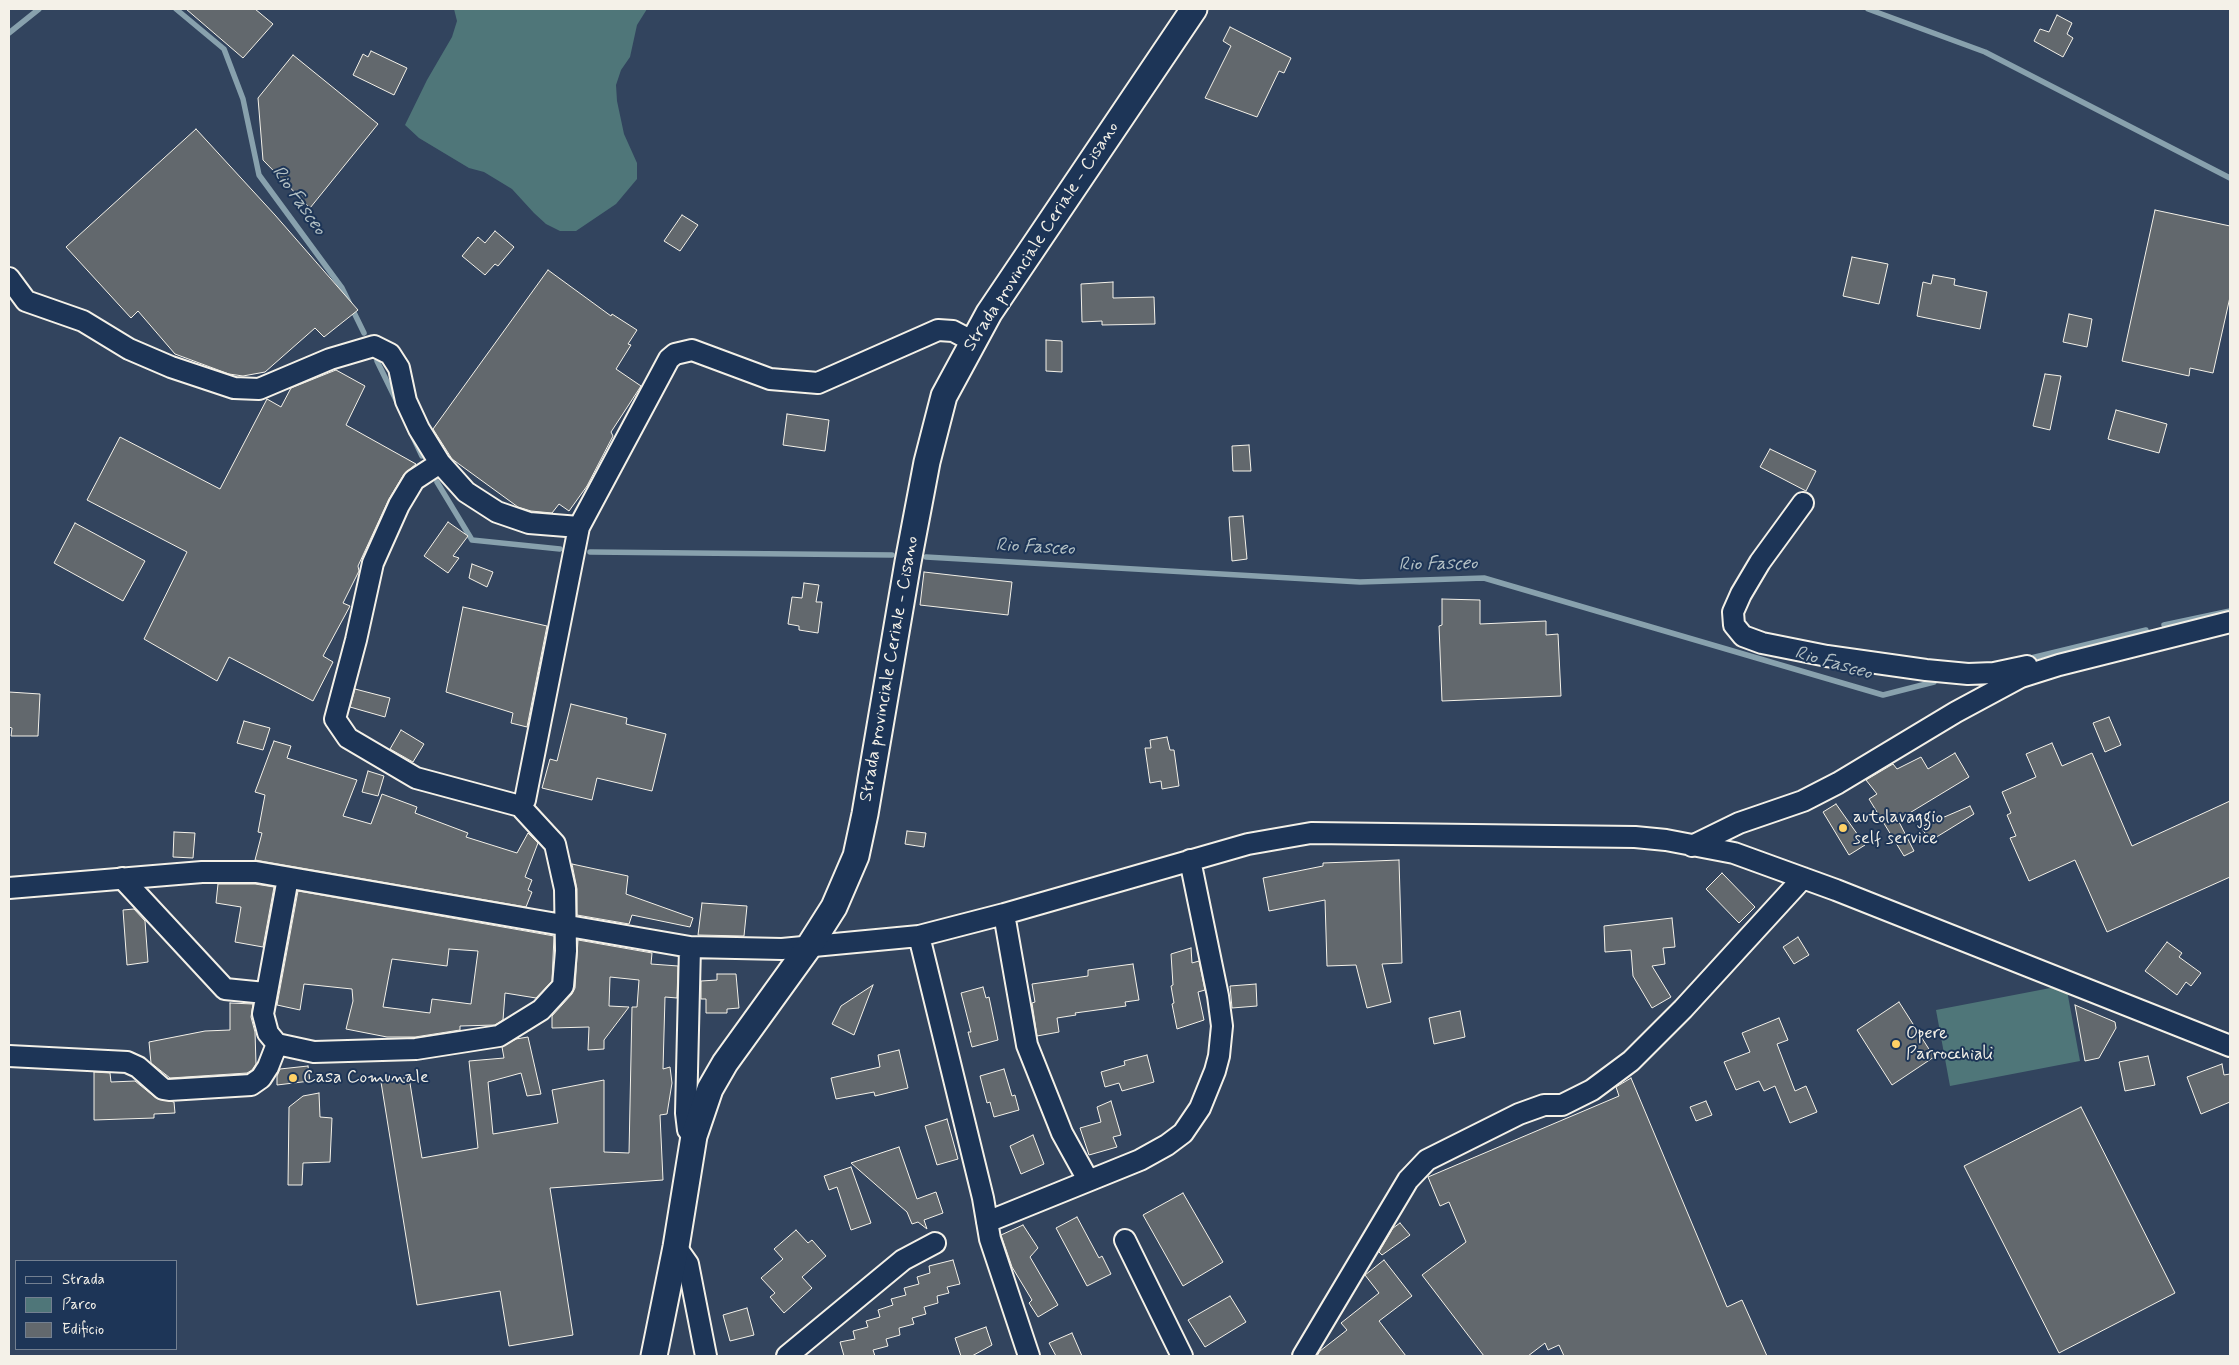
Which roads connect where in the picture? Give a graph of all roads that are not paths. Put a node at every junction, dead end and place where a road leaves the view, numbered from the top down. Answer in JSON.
{"nodes":[{"id":1,"x":1194,"y":9,"type":"edge"},
{"id":2,"x":9,"y":278,"type":"edge"},
{"id":3,"x":972,"y":341,"type":"junction"},
{"id":4,"x":440,"y":463,"type":"junction"},
{"id":5,"x":1803,"y":503,"type":"dead end"},
{"id":6,"x":579,"y":527,"type":"junction"},
{"id":7,"x":2230,"y":622,"type":"edge"},
{"id":8,"x":2044,"y":670,"type":"junction"},
{"id":9,"x":520,"y":806,"type":"junction"},
{"id":10,"x":1692,"y":846,"type":"junction"},
{"id":11,"x":1190,"y":860,"type":"junction"},
{"id":12,"x":122,"y":878,"type":"junction"},
{"id":13,"x":288,"y":878,"type":"junction"},
{"id":14,"x":1803,"y":878,"type":"junction"},
{"id":15,"x":9,"y":888,"type":"edge"},
{"id":16,"x":1004,"y":914,"type":"junction"},
{"id":17,"x":566,"y":927,"type":"junction"},
{"id":18,"x":919,"y":936,"type":"junction"},
{"id":19,"x":690,"y":947,"type":"junction"},
{"id":20,"x":808,"y":948,"type":"junction"},
{"id":21,"x":265,"y":994,"type":"junction"},
{"id":22,"x":2228,"y":1043,"type":"edge"},
{"id":23,"x":277,"y":1044,"type":"junction"},
{"id":24,"x":9,"y":1056,"type":"edge"},
{"id":25,"x":694,"y":1136,"type":"junction"},
{"id":26,"x":1088,"y":1180,"type":"junction"},
{"id":27,"x":987,"y":1222,"type":"junction"},
{"id":28,"x":1125,"y":1240,"type":"dead end"},
{"id":29,"x":935,"y":1243,"type":"dead end"},
{"id":30,"x":676,"y":1247,"type":"junction"},
{"id":31,"x":654,"y":1356,"type":"edge"},
{"id":32,"x":706,"y":1356,"type":"edge"},
{"id":33,"x":787,"y":1356,"type":"edge"},
{"id":34,"x":1029,"y":1356,"type":"edge"},
{"id":35,"x":1182,"y":1356,"type":"edge"},
{"id":36,"x":1303,"y":1356,"type":"edge"}],
"edges":[{"from":1,"to":3,"type":"main road","name":"Strada provinciale Ceriale - Cisano"},
{"from":2,"to":4,"type":"street"},
{"from":3,"to":6,"type":"street"},
{"from":3,"to":20,"type":"main road","name":"Strada provinciale Ceriale - Cisano"},
{"from":4,"to":6,"type":"street"},
{"from":4,"to":9,"type":"street"},
{"from":5,"to":8,"type":"street"},
{"from":6,"to":9,"type":"street"},
{"from":7,"to":8,"type":"street"},
{"from":8,"to":10,"type":"street"},
{"from":9,"to":17,"type":"street"},
{"from":10,"to":11,"type":"street"},
{"from":10,"to":14,"type":"street"},
{"from":11,"to":16,"type":"street"},
{"from":11,"to":26,"type":"street"},
{"from":12,"to":13,"type":"street"},
{"from":12,"to":15,"type":"street"},
{"from":12,"to":21,"type":"street"},
{"from":13,"to":17,"type":"street"},
{"from":13,"to":21,"type":"street"},
{"from":14,"to":22,"type":"street"},
{"from":14,"to":36,"type":"street"},
{"from":16,"to":18,"type":"street"},
{"from":16,"to":26,"type":"street"},
{"from":17,"to":19,"type":"street"},
{"from":17,"to":23,"type":"street"},
{"from":18,"to":20,"type":"street"},
{"from":18,"to":27,"type":"street"},
{"from":19,"to":20,"type":"street"},
{"from":19,"to":25,"type":"street"},
{"from":20,"to":25,"type":"main road","name":"Strada provinciale Ceriale - Cisano"},
{"from":21,"to":23,"type":"street"},
{"from":23,"to":24,"type":"street"},
{"from":25,"to":30,"type":"main road","name":"Strada provinciale Ceriale - Cisano"},
{"from":26,"to":27,"type":"street"},
{"from":27,"to":34,"type":"street"},
{"from":28,"to":35,"type":"street"},
{"from":29,"to":33,"type":"street"},
{"from":30,"to":31,"type":"main road","name":"Strada provinciale Ceriale - Cisano"},
{"from":30,"to":32,"type":"street"}]}
